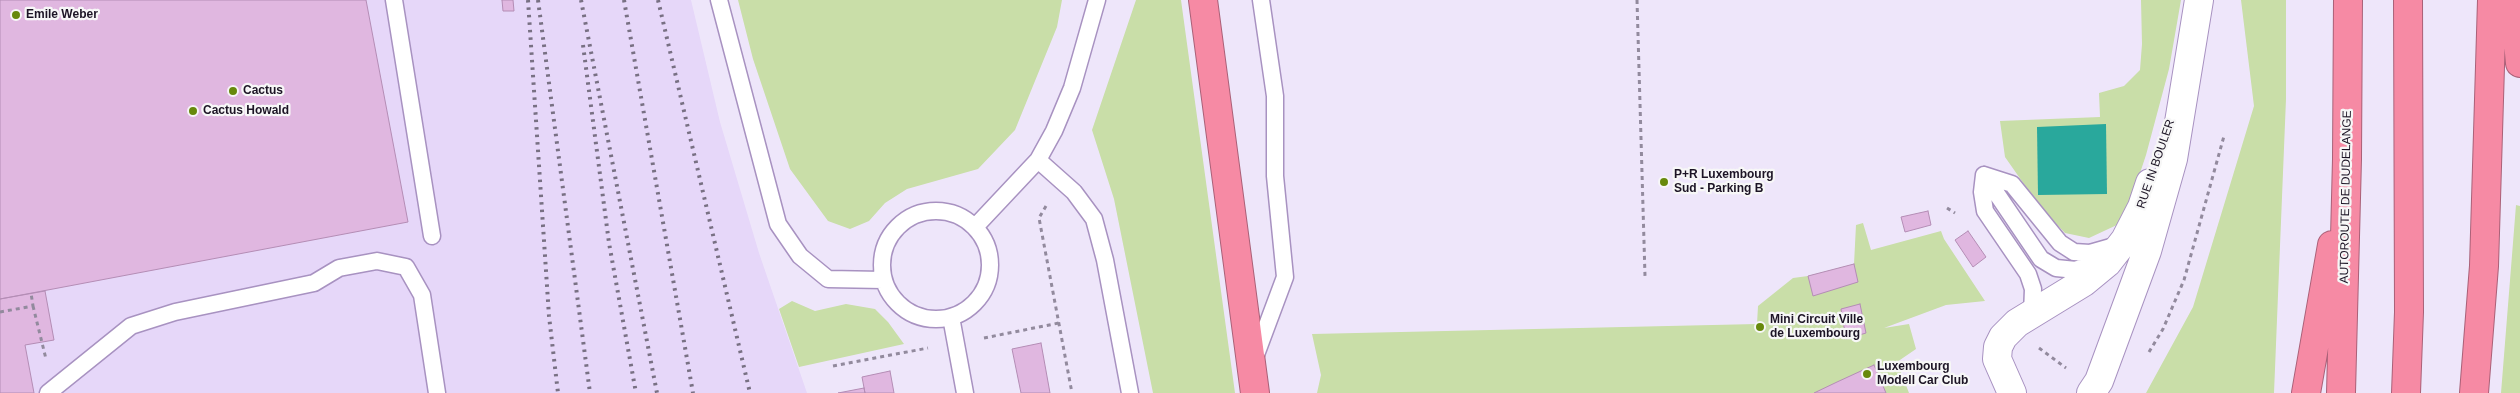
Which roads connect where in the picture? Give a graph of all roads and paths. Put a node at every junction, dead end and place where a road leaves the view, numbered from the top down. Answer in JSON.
{"nodes":[{"id":1,"x":394,"y":0,"type":"edge"},
{"id":2,"x":719,"y":0,"type":"edge"},
{"id":3,"x":1097,"y":0,"type":"edge"},
{"id":4,"x":1203,"y":0,"type":"edge"},
{"id":5,"x":1261,"y":0,"type":"edge"},
{"id":6,"x":1637,"y":0,"type":"edge"},
{"id":7,"x":2199,"y":0,"type":"edge"},
{"id":8,"x":2348,"y":0,"type":"edge"},
{"id":9,"x":2408,"y":0,"type":"edge"},
{"id":10,"x":2492,"y":0,"type":"edge"},
{"id":11,"x":2514,"y":0,"type":"edge"},
{"id":12,"x":2520,"y":63,"type":"edge"},
{"id":13,"x":2186,"y":80,"type":"junction"},
{"id":14,"x":1038,"y":160,"type":"junction"},
{"id":15,"x":2347,"y":160,"type":"junction"},
{"id":16,"x":1984,"y":175,"type":"junction"},
{"id":17,"x":1039,"y":218,"type":"dead end"},
{"id":18,"x":976,"y":227,"type":"junction"},
{"id":19,"x":432,"y":236,"type":"dead end"},
{"id":20,"x":2124,"y":240,"type":"junction"},
{"id":21,"x":1645,"y":276,"type":"dead end"},
{"id":22,"x":883,"y":280,"type":"junction"},
{"id":23,"x":31,"y":293,"type":"dead end"},
{"id":24,"x":33,"y":306,"type":"junction"},
{"id":25,"x":0,"y":312,"type":"edge"},
{"id":26,"x":2032,"y":314,"type":"junction"},
{"id":27,"x":951,"y":317,"type":"junction"},
{"id":28,"x":1252,"y":366,"type":"junction"},
{"id":29,"x":51,"y":391,"type":"edge"},
{"id":30,"x":437,"y":393,"type":"edge"},
{"id":31,"x":965,"y":393,"type":"edge"},
{"id":32,"x":1072,"y":393,"type":"edge"},
{"id":33,"x":1130,"y":393,"type":"edge"},
{"id":34,"x":1255,"y":393,"type":"edge"},
{"id":35,"x":2012,"y":393,"type":"edge"},
{"id":36,"x":2091,"y":393,"type":"edge"},
{"id":37,"x":2306,"y":393,"type":"edge"},
{"id":38,"x":2341,"y":393,"type":"edge"},
{"id":39,"x":2406,"y":393,"type":"edge"},
{"id":40,"x":2474,"y":393,"type":"edge"}],
"edges":[{"from":1,"to":19,"type":"lane"},
{"from":2,"to":22,"type":"lane"},
{"from":3,"to":14,"type":"lane"},
{"from":4,"to":28,"type":"highway"},
{"from":5,"to":28,"type":"lane"},
{"from":6,"to":21,"type":"path"},
{"from":7,"to":13,"type":"street","name":"RUE IN BOULER"},
{"from":8,"to":15,"type":"highway","name":"AUTOROUTE DE DUDELANGE"},
{"from":9,"to":39,"type":"highway"},
{"from":10,"to":40,"type":"highway"},
{"from":11,"to":12,"type":"highway"},
{"from":13,"to":20,"type":"street","name":"RUE IN BOULER"},
{"from":13,"to":36,"type":"street","name":"RUE IN BOULER"},
{"from":14,"to":18,"type":"lane"},
{"from":14,"to":33,"type":"lane"},
{"from":15,"to":37,"type":"highway"},
{"from":15,"to":38,"type":"highway","name":"AUTOROUTE DE DUDELANGE"},
{"from":16,"to":20,"type":"lane"},
{"from":16,"to":20,"type":"lane"},
{"from":16,"to":26,"type":"lane"},
{"from":17,"to":32,"type":"path"},
{"from":18,"to":22,"type":"lane"},
{"from":18,"to":27,"type":"lane"},
{"from":20,"to":26,"type":"street","name":"RUE IN BOULER"},
{"from":22,"to":27,"type":"lane"},
{"from":23,"to":24,"type":"path"},
{"from":24,"to":25,"type":"path"},
{"from":24,"to":29,"type":"path"},
{"from":26,"to":35,"type":"street","name":"RUE IN BOULER"},
{"from":27,"to":31,"type":"lane"},
{"from":28,"to":34,"type":"highway"},
{"from":29,"to":30,"type":"lane"}]}
